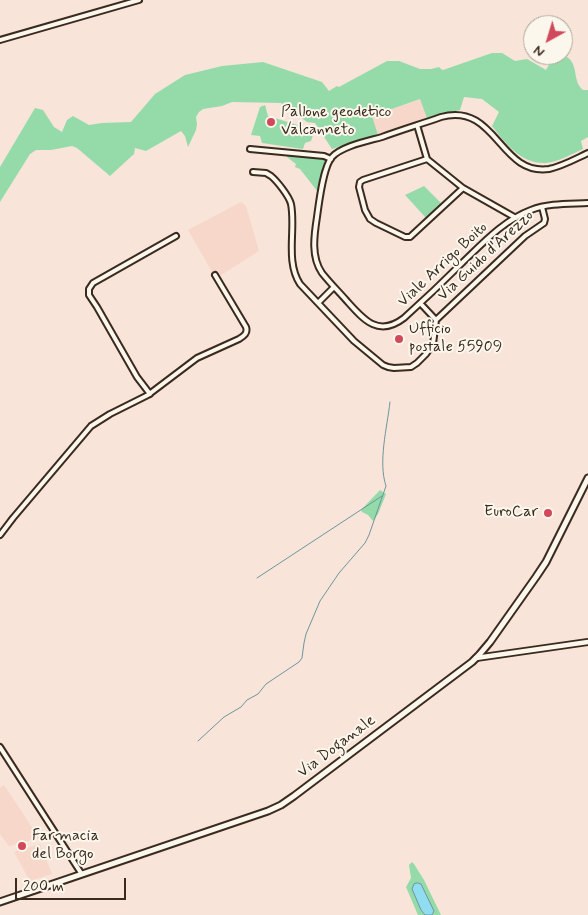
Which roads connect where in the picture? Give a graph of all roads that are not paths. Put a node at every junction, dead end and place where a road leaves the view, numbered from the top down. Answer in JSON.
{"nodes":[{"id":1,"x":139,"y":0,"type":"edge"},
{"id":2,"x":0,"y":40,"type":"edge"},
{"id":3,"x":416,"y":125,"type":"junction"},
{"id":4,"x":250,"y":148,"type":"dead end"},
{"id":5,"x":588,"y":153,"type":"edge"},
{"id":6,"x":331,"y":159,"type":"junction"},
{"id":7,"x":427,"y":159,"type":"junction"},
{"id":8,"x":253,"y":172,"type":"dead end"},
{"id":9,"x":464,"y":188,"type":"junction"},
{"id":10,"x":588,"y":204,"type":"edge"},
{"id":11,"x":542,"y":207,"type":"junction"},
{"id":12,"x":516,"y":218,"type":"junction"},
{"id":13,"x":176,"y":236,"type":"dead end"},
{"id":14,"x":215,"y":275,"type":"dead end"},
{"id":15,"x":334,"y":287,"type":"junction"},
{"id":16,"x":318,"y":303,"type":"junction"},
{"id":17,"x":421,"y":304,"type":"junction"},
{"id":18,"x":436,"y":320,"type":"junction"},
{"id":19,"x":150,"y":394,"type":"junction"},
{"id":20,"x":588,"y":478,"type":"edge"},
{"id":21,"x":0,"y":536,"type":"edge"},
{"id":22,"x":588,"y":642,"type":"edge"},
{"id":23,"x":476,"y":658,"type":"junction"},
{"id":24,"x":0,"y":747,"type":"edge"},
{"id":25,"x":82,"y":873,"type":"junction"},
{"id":26,"x":0,"y":902,"type":"edge"}],
"edges":[{"from":1,"to":2,"type":"street"},
{"from":3,"to":5,"type":"street"},
{"from":3,"to":6,"type":"street"},
{"from":3,"to":7,"type":"street"},
{"from":4,"to":6,"type":"street"},
{"from":6,"to":15,"type":"street","name":"Viale Arrigo Boito"},
{"from":7,"to":9,"type":"street"},
{"from":7,"to":9,"type":"street"},
{"from":8,"to":16,"type":"street","name":"Via Guido d'Arezzo"},
{"from":9,"to":12,"type":"street"},
{"from":10,"to":11,"type":"street","name":"Viale Arrigo Boito"},
{"from":11,"to":12,"type":"street","name":"Viale Arrigo Boito"},
{"from":11,"to":18,"type":"street","name":"Via Guido d'Arezzo"},
{"from":12,"to":17,"type":"street","name":"Viale Arrigo Boito"},
{"from":13,"to":19,"type":"street"},
{"from":14,"to":19,"type":"street"},
{"from":15,"to":16,"type":"street"},
{"from":15,"to":17,"type":"street","name":"Viale Arrigo Boito"},
{"from":16,"to":18,"type":"street","name":"Via Guido d'Arezzo"},
{"from":17,"to":18,"type":"street","name":"Via Guido d'Arezzo"},
{"from":19,"to":21,"type":"street"},
{"from":20,"to":23,"type":"main road","name":"Via Doganale"},
{"from":22,"to":23,"type":"street"},
{"from":23,"to":25,"type":"main road","name":"Via Doganale"},
{"from":24,"to":25,"type":"street"},
{"from":25,"to":26,"type":"main road","name":"Via Doganale"}]}
